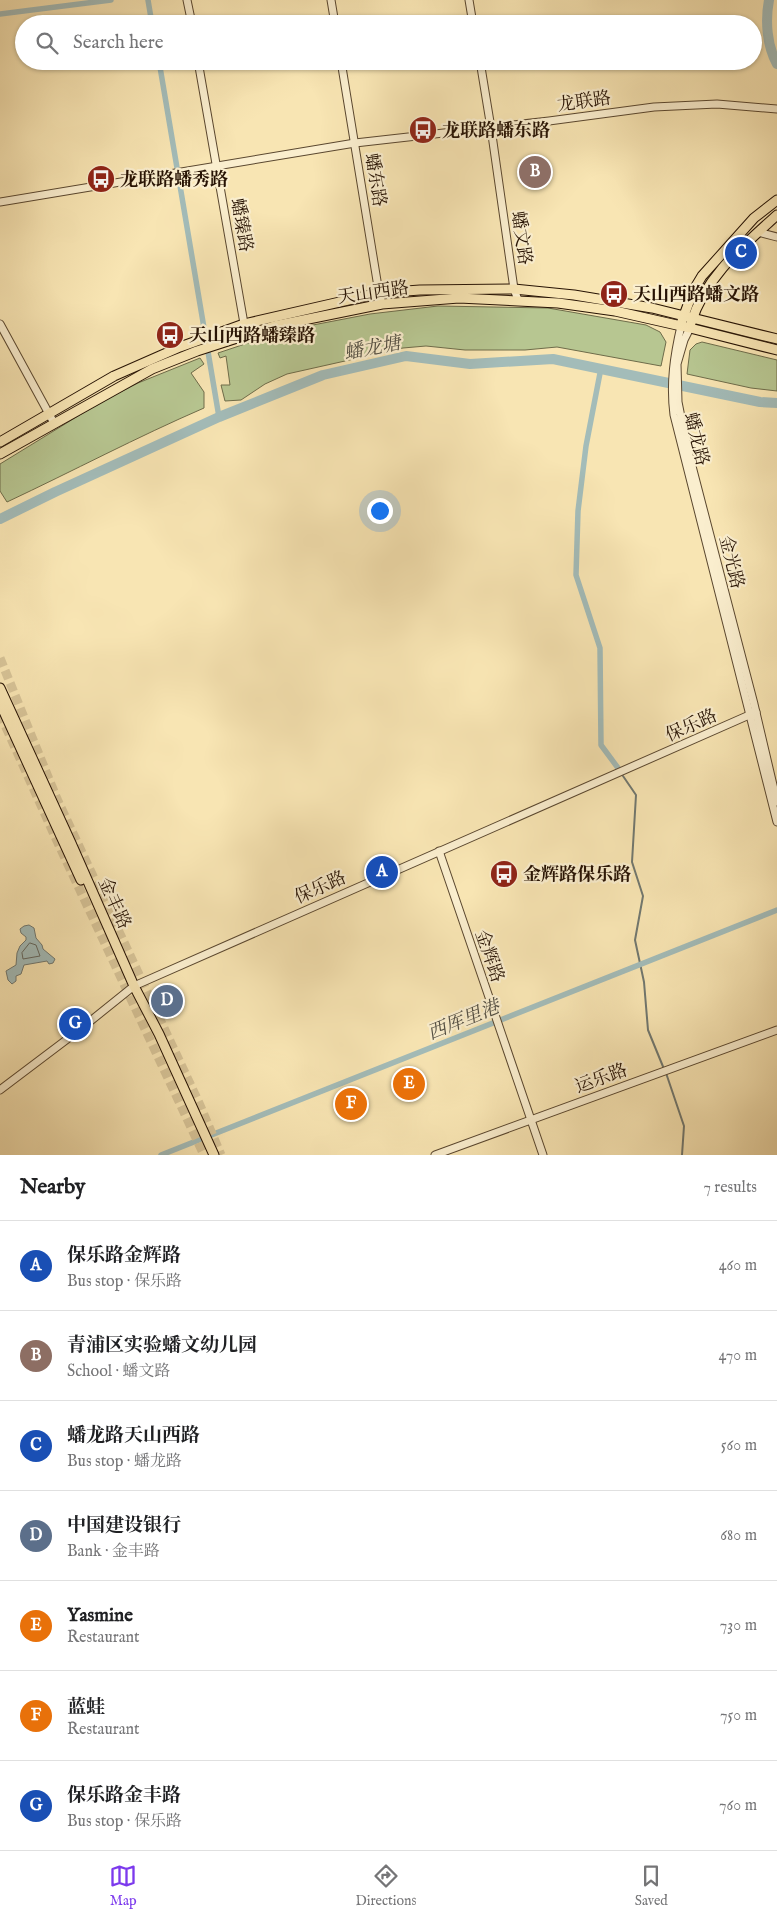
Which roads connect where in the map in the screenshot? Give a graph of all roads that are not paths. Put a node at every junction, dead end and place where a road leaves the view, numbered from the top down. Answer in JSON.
{"nodes":[{"id":1,"x":187,"y":0,"type":"edge"},
{"id":2,"x":331,"y":0,"type":"edge"},
{"id":3,"x":469,"y":0,"type":"edge"},
{"id":4,"x":190,"y":15,"type":"edge"},
{"id":5,"x":334,"y":15,"type":"edge"},
{"id":6,"x":472,"y":15,"type":"edge"},
{"id":7,"x":200,"y":70,"type":"edge"},
{"id":8,"x":343,"y":70,"type":"edge"},
{"id":9,"x":481,"y":70,"type":"edge"},
{"id":10,"x":777,"y":109,"type":"edge"},
{"id":11,"x":491,"y":128,"type":"junction"},
{"id":12,"x":355,"y":143,"type":"junction"},
{"id":13,"x":217,"y":166,"type":"junction"},
{"id":14,"x":777,"y":200,"type":"edge"},
{"id":15,"x":0,"y":202,"type":"edge"},
{"id":16,"x":777,"y":215,"type":"edge"},
{"id":17,"x":758,"y":232,"type":"junction"},
{"id":18,"x":777,"y":237,"type":"edge"},
{"id":19,"x":514,"y":289,"type":"junction"},
{"id":20,"x":379,"y":293,"type":"junction"},
{"id":21,"x":518,"y":300,"type":"junction"},
{"id":22,"x":382,"y":304,"type":"junction"},
{"id":23,"x":688,"y":316,"type":"junction"},
{"id":24,"x":0,"y":324,"type":"edge"},
{"id":25,"x":244,"y":324,"type":"junction"},
{"id":26,"x":685,"y":327,"type":"junction"},
{"id":27,"x":246,"y":335,"type":"junction"},
{"id":28,"x":777,"y":339,"type":"edge"},
{"id":29,"x":777,"y":350,"type":"edge"},
{"id":30,"x":49,"y":412,"type":"junction"},
{"id":31,"x":54,"y":423,"type":"junction"},
{"id":32,"x":0,"y":442,"type":"edge"},
{"id":33,"x":0,"y":454,"type":"edge"},
{"id":34,"x":0,"y":688,"type":"edge"},
{"id":35,"x":0,"y":703,"type":"edge"},
{"id":36,"x":753,"y":714,"type":"junction"},
{"id":37,"x":777,"y":802,"type":"edge"},
{"id":38,"x":777,"y":822,"type":"edge"},
{"id":39,"x":439,"y":852,"type":"junction"},
{"id":40,"x":132,"y":988,"type":"junction"},
{"id":41,"x":777,"y":1030,"type":"edge"},
{"id":42,"x":0,"y":1090,"type":"edge"},
{"id":43,"x":531,"y":1119,"type":"junction"},
{"id":44,"x":209,"y":1151,"type":"edge"},
{"id":45,"x":436,"y":1155,"type":"edge"},
{"id":46,"x":543,"y":1155,"type":"edge"}],
"edges":[{"from":1,"to":4,"type":"street"},
{"from":2,"to":5,"type":"street"},
{"from":3,"to":6,"type":"street"},
{"from":7,"to":13,"type":"street","name":"蟠臻路"},
{"from":8,"to":12,"type":"street","name":"蟠东路"},
{"from":9,"to":11,"type":"street","name":"蟠文路"},
{"from":10,"to":11,"type":"street","name":"龙联路"},
{"from":11,"to":12,"type":"street","name":"龙联路"},
{"from":11,"to":19,"type":"street","name":"蟠文路"},
{"from":12,"to":13,"type":"street","name":"龙联路"},
{"from":12,"to":20,"type":"street","name":"蟠东路"},
{"from":13,"to":15,"type":"street","name":"龙联路"},
{"from":13,"to":25,"type":"street","name":"蟠臻路"},
{"from":14,"to":23,"type":"main road","name":"蟠龙路"},
{"from":16,"to":17,"type":"main road","name":"蟠龙路"},
{"from":17,"to":18,"type":"street"},
{"from":17,"to":23,"type":"main road","name":"蟠龙路"},
{"from":19,"to":20,"type":"main road","name":"天山西路"},
{"from":19,"to":21,"type":"street","name":"蟠文路"},
{"from":19,"to":23,"type":"main road","name":"天山西路"},
{"from":20,"to":22,"type":"street","name":"蟠东路"},
{"from":20,"to":25,"type":"main road","name":"天山西路"},
{"from":21,"to":22,"type":"main road","name":"天山西路"},
{"from":21,"to":26,"type":"main road","name":"天山西路"},
{"from":22,"to":27,"type":"main road","name":"天山西路"},
{"from":23,"to":26,"type":"main road","name":"蟠龙路"},
{"from":23,"to":28,"type":"main road","name":"天山西路"},
{"from":24,"to":30,"type":"street"},
{"from":25,"to":27,"type":"street","name":"蟠臻路"},
{"from":25,"to":30,"type":"main road","name":"天山西路"},
{"from":26,"to":29,"type":"main road","name":"天山西路"},
{"from":26,"to":36,"type":"street","name":"蟠龙路"},
{"from":27,"to":31,"type":"main road","name":"天山西路"},
{"from":30,"to":31,"type":"street"},
{"from":30,"to":32,"type":"main road","name":"天山西路"},
{"from":31,"to":33,"type":"main road","name":"天山西路"},
{"from":34,"to":40,"type":"main road","name":"金丰路"},
{"from":35,"to":40,"type":"main road"},
{"from":36,"to":37,"type":"street"},
{"from":36,"to":38,"type":"street"},
{"from":36,"to":39,"type":"street","name":"保乐路"},
{"from":39,"to":40,"type":"street","name":"保乐路"},
{"from":39,"to":43,"type":"street","name":"金辉路"},
{"from":40,"to":42,"type":"street","name":"保乐路"},
{"from":40,"to":44,"type":"main road","name":"金丰路"},
{"from":41,"to":43,"type":"street","name":"运乐路"},
{"from":43,"to":45,"type":"street","name":"运乐路"},
{"from":43,"to":46,"type":"street","name":"金辉路"}]}
